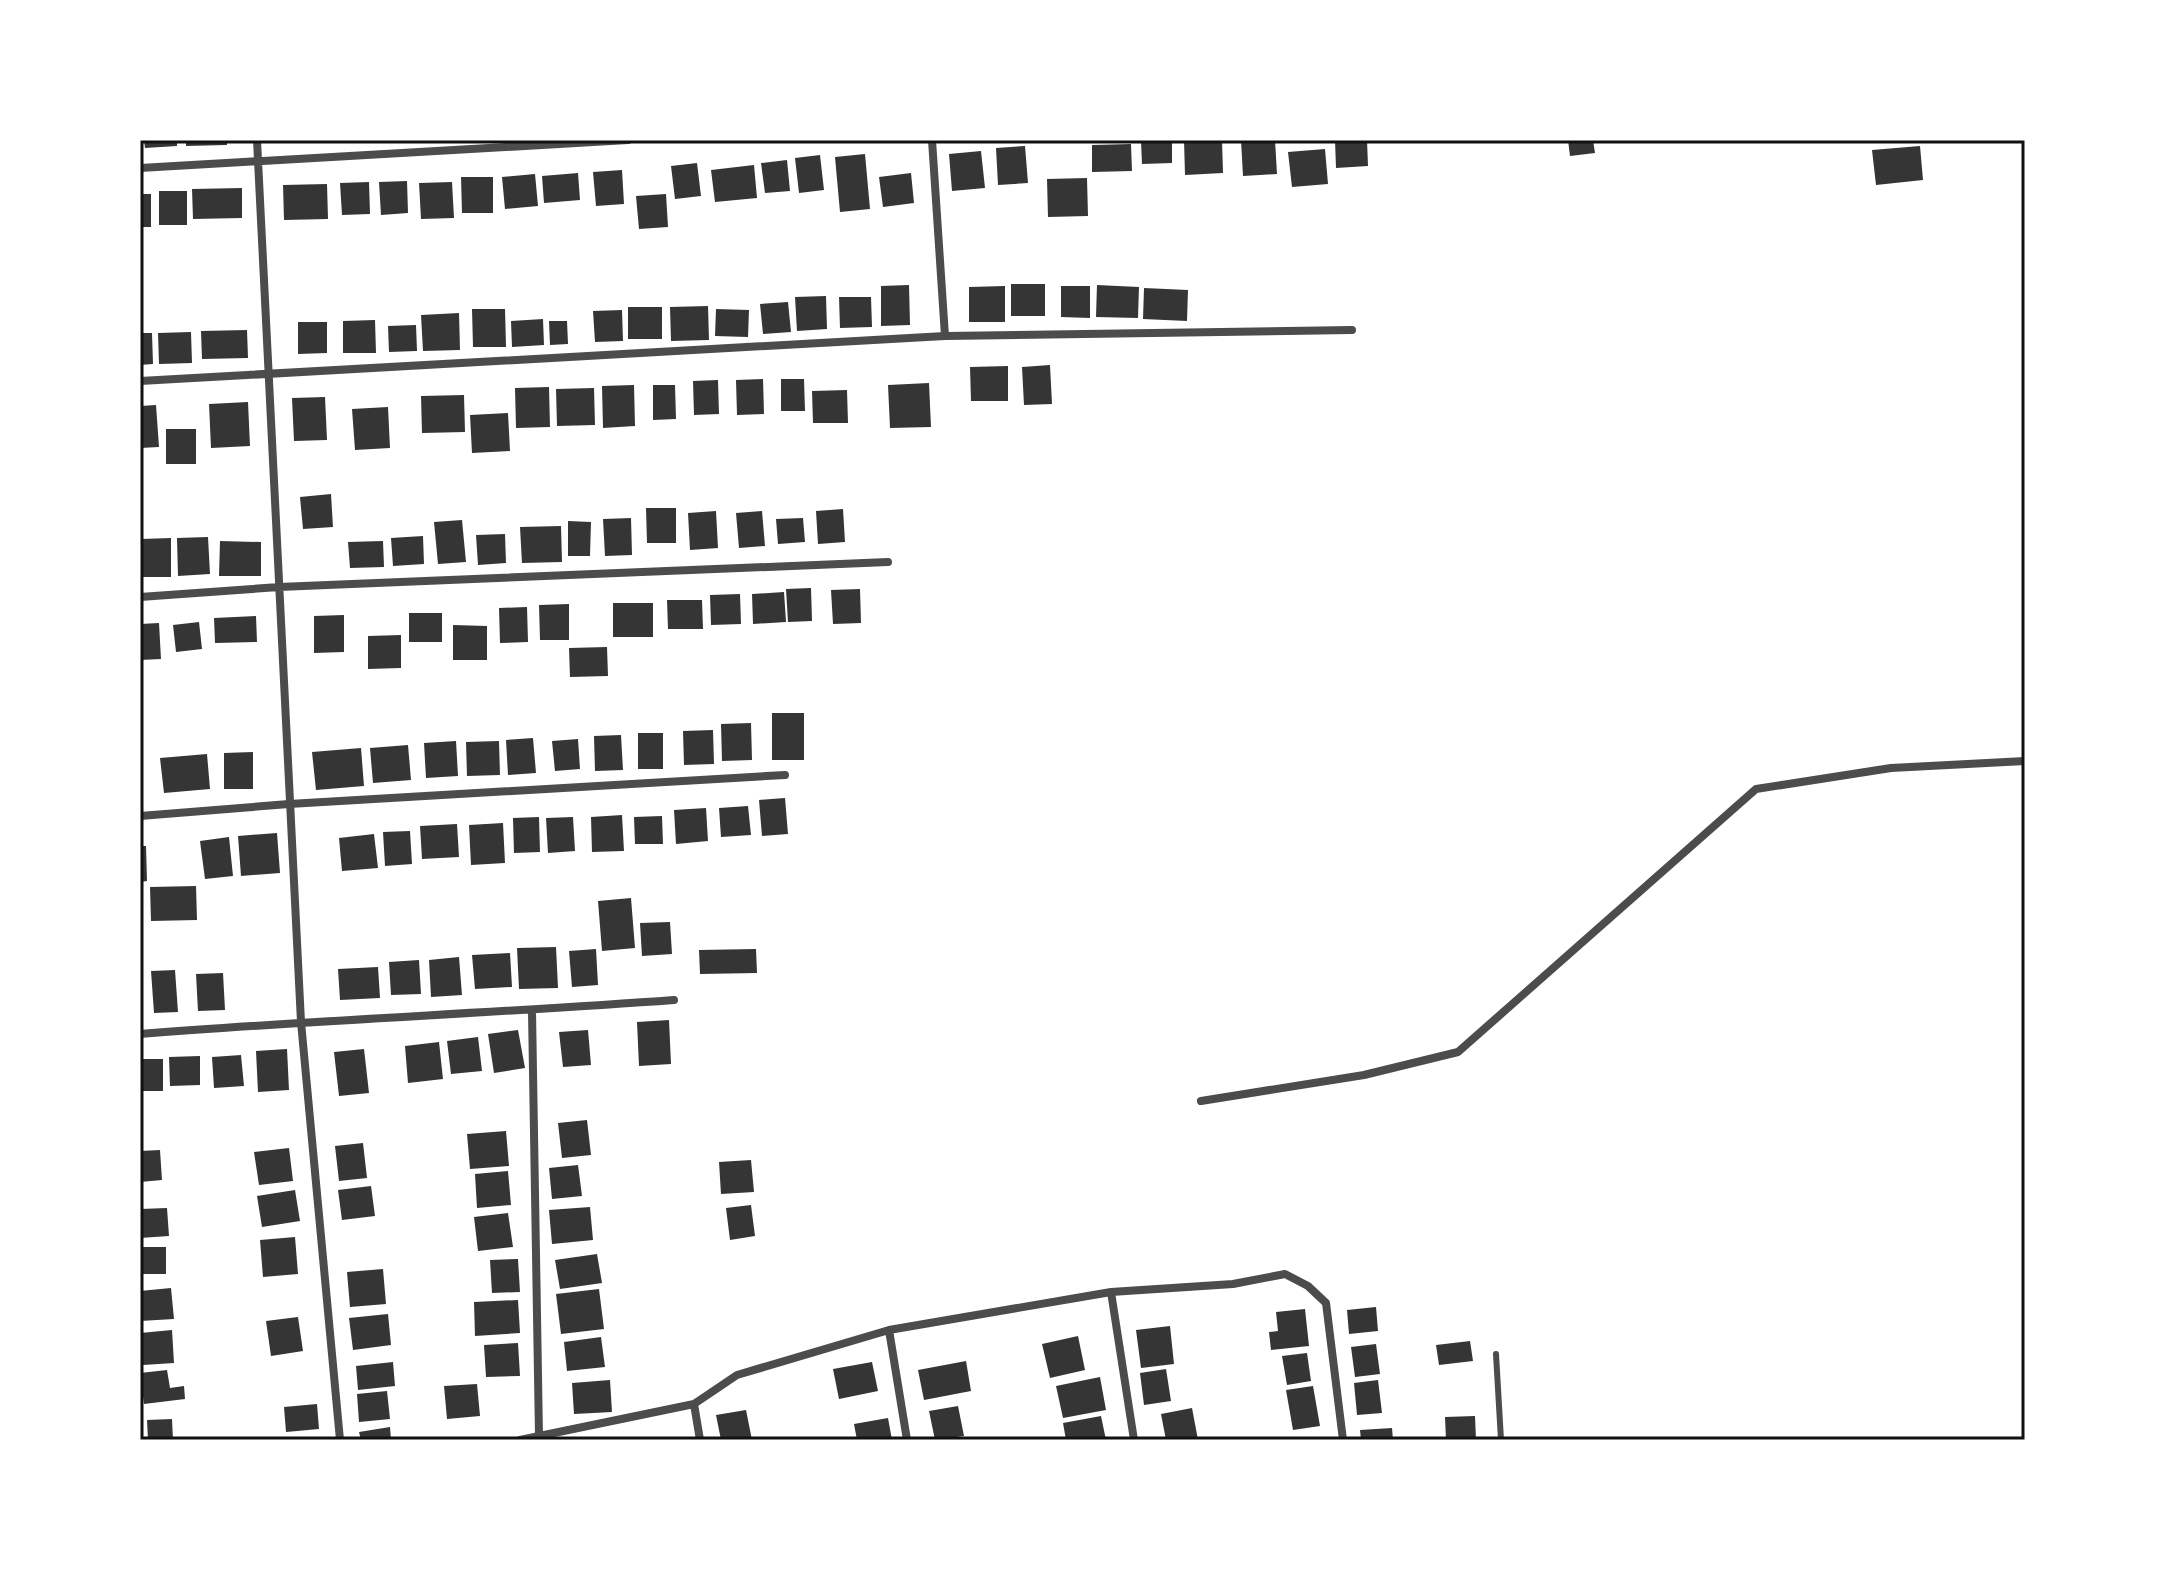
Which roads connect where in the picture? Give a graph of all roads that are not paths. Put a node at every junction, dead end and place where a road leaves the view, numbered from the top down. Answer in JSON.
{"nodes":[{"id":1,"x":257,"y":140,"type":"edge"},
{"id":2,"x":628,"y":140,"type":"edge"},
{"id":3,"x":932,"y":140,"type":"edge"},
{"id":4,"x":258,"y":161,"type":"junction"},
{"id":5,"x":140,"y":168,"type":"edge"},
{"id":6,"x":1352,"y":330,"type":"dead end"},
{"id":7,"x":945,"y":336,"type":"junction"},
{"id":8,"x":267,"y":372,"type":"junction"},
{"id":9,"x":140,"y":381,"type":"edge"},
{"id":10,"x":888,"y":562,"type":"dead end"},
{"id":11,"x":279,"y":587,"type":"junction"},
{"id":12,"x":140,"y":597,"type":"edge"},
{"id":13,"x":2025,"y":761,"type":"edge"},
{"id":14,"x":785,"y":775,"type":"dead end"},
{"id":15,"x":289,"y":804,"type":"junction"},
{"id":16,"x":140,"y":816,"type":"edge"},
{"id":17,"x":674,"y":1000,"type":"dead end"},
{"id":18,"x":532,"y":1011,"type":"junction"},
{"id":19,"x":301,"y":1022,"type":"junction"},
{"id":20,"x":140,"y":1034,"type":"edge"},
{"id":21,"x":1201,"y":1101,"type":"dead end"},
{"id":22,"x":1111,"y":1292,"type":"junction"},
{"id":23,"x":889,"y":1330,"type":"junction"},
{"id":24,"x":1496,"y":1354,"type":"dead end"},
{"id":25,"x":694,"y":1404,"type":"junction"},
{"id":26,"x":539,"y":1436,"type":"junction"},
{"id":27,"x":340,"y":1440,"type":"edge"},
{"id":28,"x":520,"y":1440,"type":"edge"},
{"id":29,"x":700,"y":1440,"type":"edge"},
{"id":30,"x":907,"y":1440,"type":"edge"},
{"id":31,"x":1134,"y":1440,"type":"edge"},
{"id":32,"x":1343,"y":1440,"type":"edge"},
{"id":33,"x":1501,"y":1440,"type":"edge"}],
"edges":[{"from":1,"to":4,"type":"street"},
{"from":2,"to":4,"type":"street"},
{"from":3,"to":7,"type":"street"},
{"from":4,"to":5,"type":"street"},
{"from":4,"to":8,"type":"street"},
{"from":6,"to":7,"type":"street"},
{"from":7,"to":8,"type":"street"},
{"from":8,"to":9,"type":"street"},
{"from":8,"to":11,"type":"street"},
{"from":10,"to":11,"type":"street"},
{"from":11,"to":12,"type":"street"},
{"from":11,"to":15,"type":"street"},
{"from":13,"to":21,"type":"street"},
{"from":14,"to":15,"type":"street"},
{"from":15,"to":16,"type":"street"},
{"from":15,"to":19,"type":"street"},
{"from":17,"to":18,"type":"street"},
{"from":18,"to":19,"type":"street"},
{"from":18,"to":26,"type":"street"},
{"from":19,"to":20,"type":"street"},
{"from":19,"to":27,"type":"street"},
{"from":22,"to":23,"type":"street"},
{"from":22,"to":31,"type":"street"},
{"from":22,"to":32,"type":"street"},
{"from":23,"to":25,"type":"street"},
{"from":23,"to":30,"type":"street"},
{"from":24,"to":33,"type":"lane"},
{"from":25,"to":26,"type":"street"},
{"from":25,"to":29,"type":"street"},
{"from":26,"to":28,"type":"street"}]}
